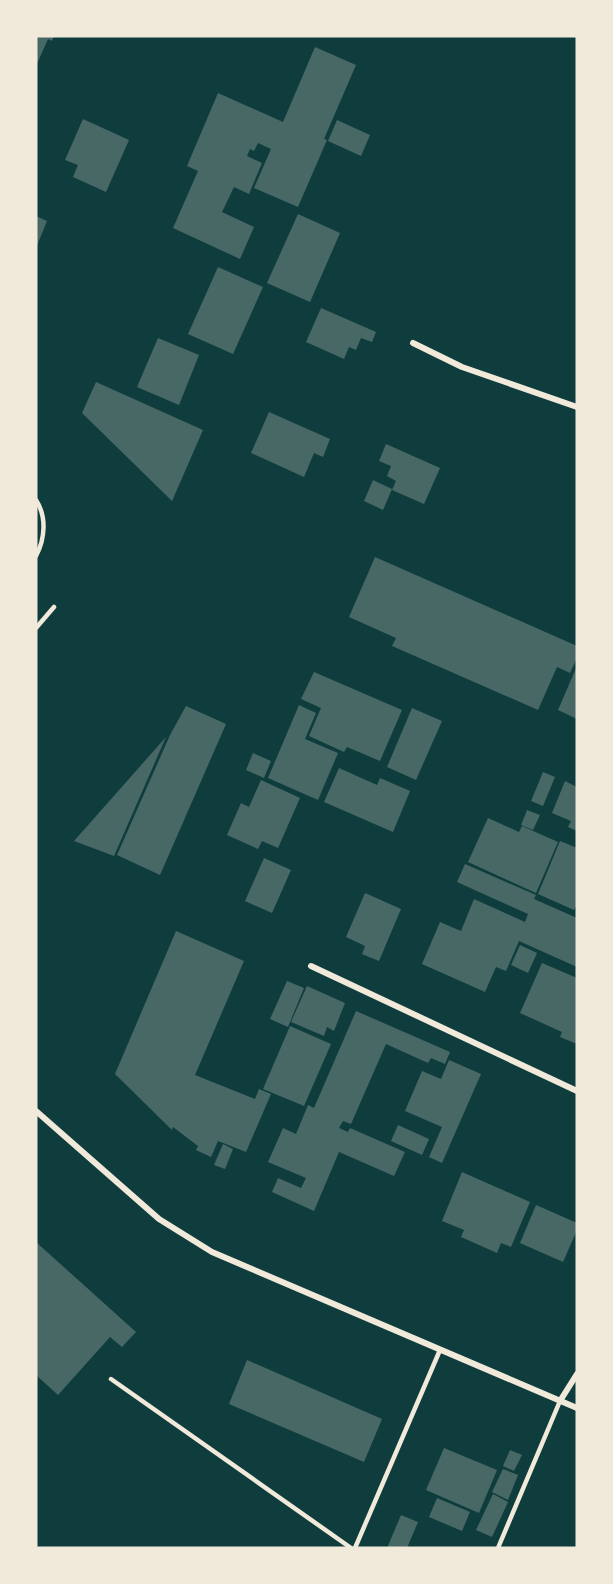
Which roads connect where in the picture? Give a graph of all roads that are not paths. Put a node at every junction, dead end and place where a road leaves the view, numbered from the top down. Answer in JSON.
{"nodes":[{"id":1,"x":413,"y":343,"type":"dead end"},
{"id":2,"x":577,"y":407,"type":"edge"},
{"id":3,"x":36,"y":500,"type":"edge"},
{"id":4,"x":36,"y":556,"type":"edge"},
{"id":5,"x":54,"y":607,"type":"dead end"},
{"id":6,"x":36,"y":628,"type":"edge"},
{"id":7,"x":310,"y":966,"type":"dead end"},
{"id":8,"x":577,"y":1091,"type":"edge"},
{"id":9,"x":36,"y":1112,"type":"edge"},
{"id":10,"x":440,"y":1350,"type":"junction"},
{"id":11,"x":577,"y":1374,"type":"edge"},
{"id":12,"x":111,"y":1379,"type":"dead end"},
{"id":13,"x":560,"y":1401,"type":"junction"},
{"id":14,"x":577,"y":1408,"type":"edge"},
{"id":15,"x":353,"y":1548,"type":"edge"},
{"id":16,"x":498,"y":1548,"type":"edge"}],
"edges":[{"from":1,"to":2,"type":"street"},
{"from":3,"to":4,"type":"lane"},
{"from":5,"to":6,"type":"lane"},
{"from":7,"to":8,"type":"street"},
{"from":9,"to":10,"type":"street"},
{"from":10,"to":13,"type":"street"},
{"from":10,"to":15,"type":"lane"},
{"from":11,"to":13,"type":"street"},
{"from":12,"to":15,"type":"lane"},
{"from":13,"to":14,"type":"street"},
{"from":13,"to":16,"type":"lane"}]}
